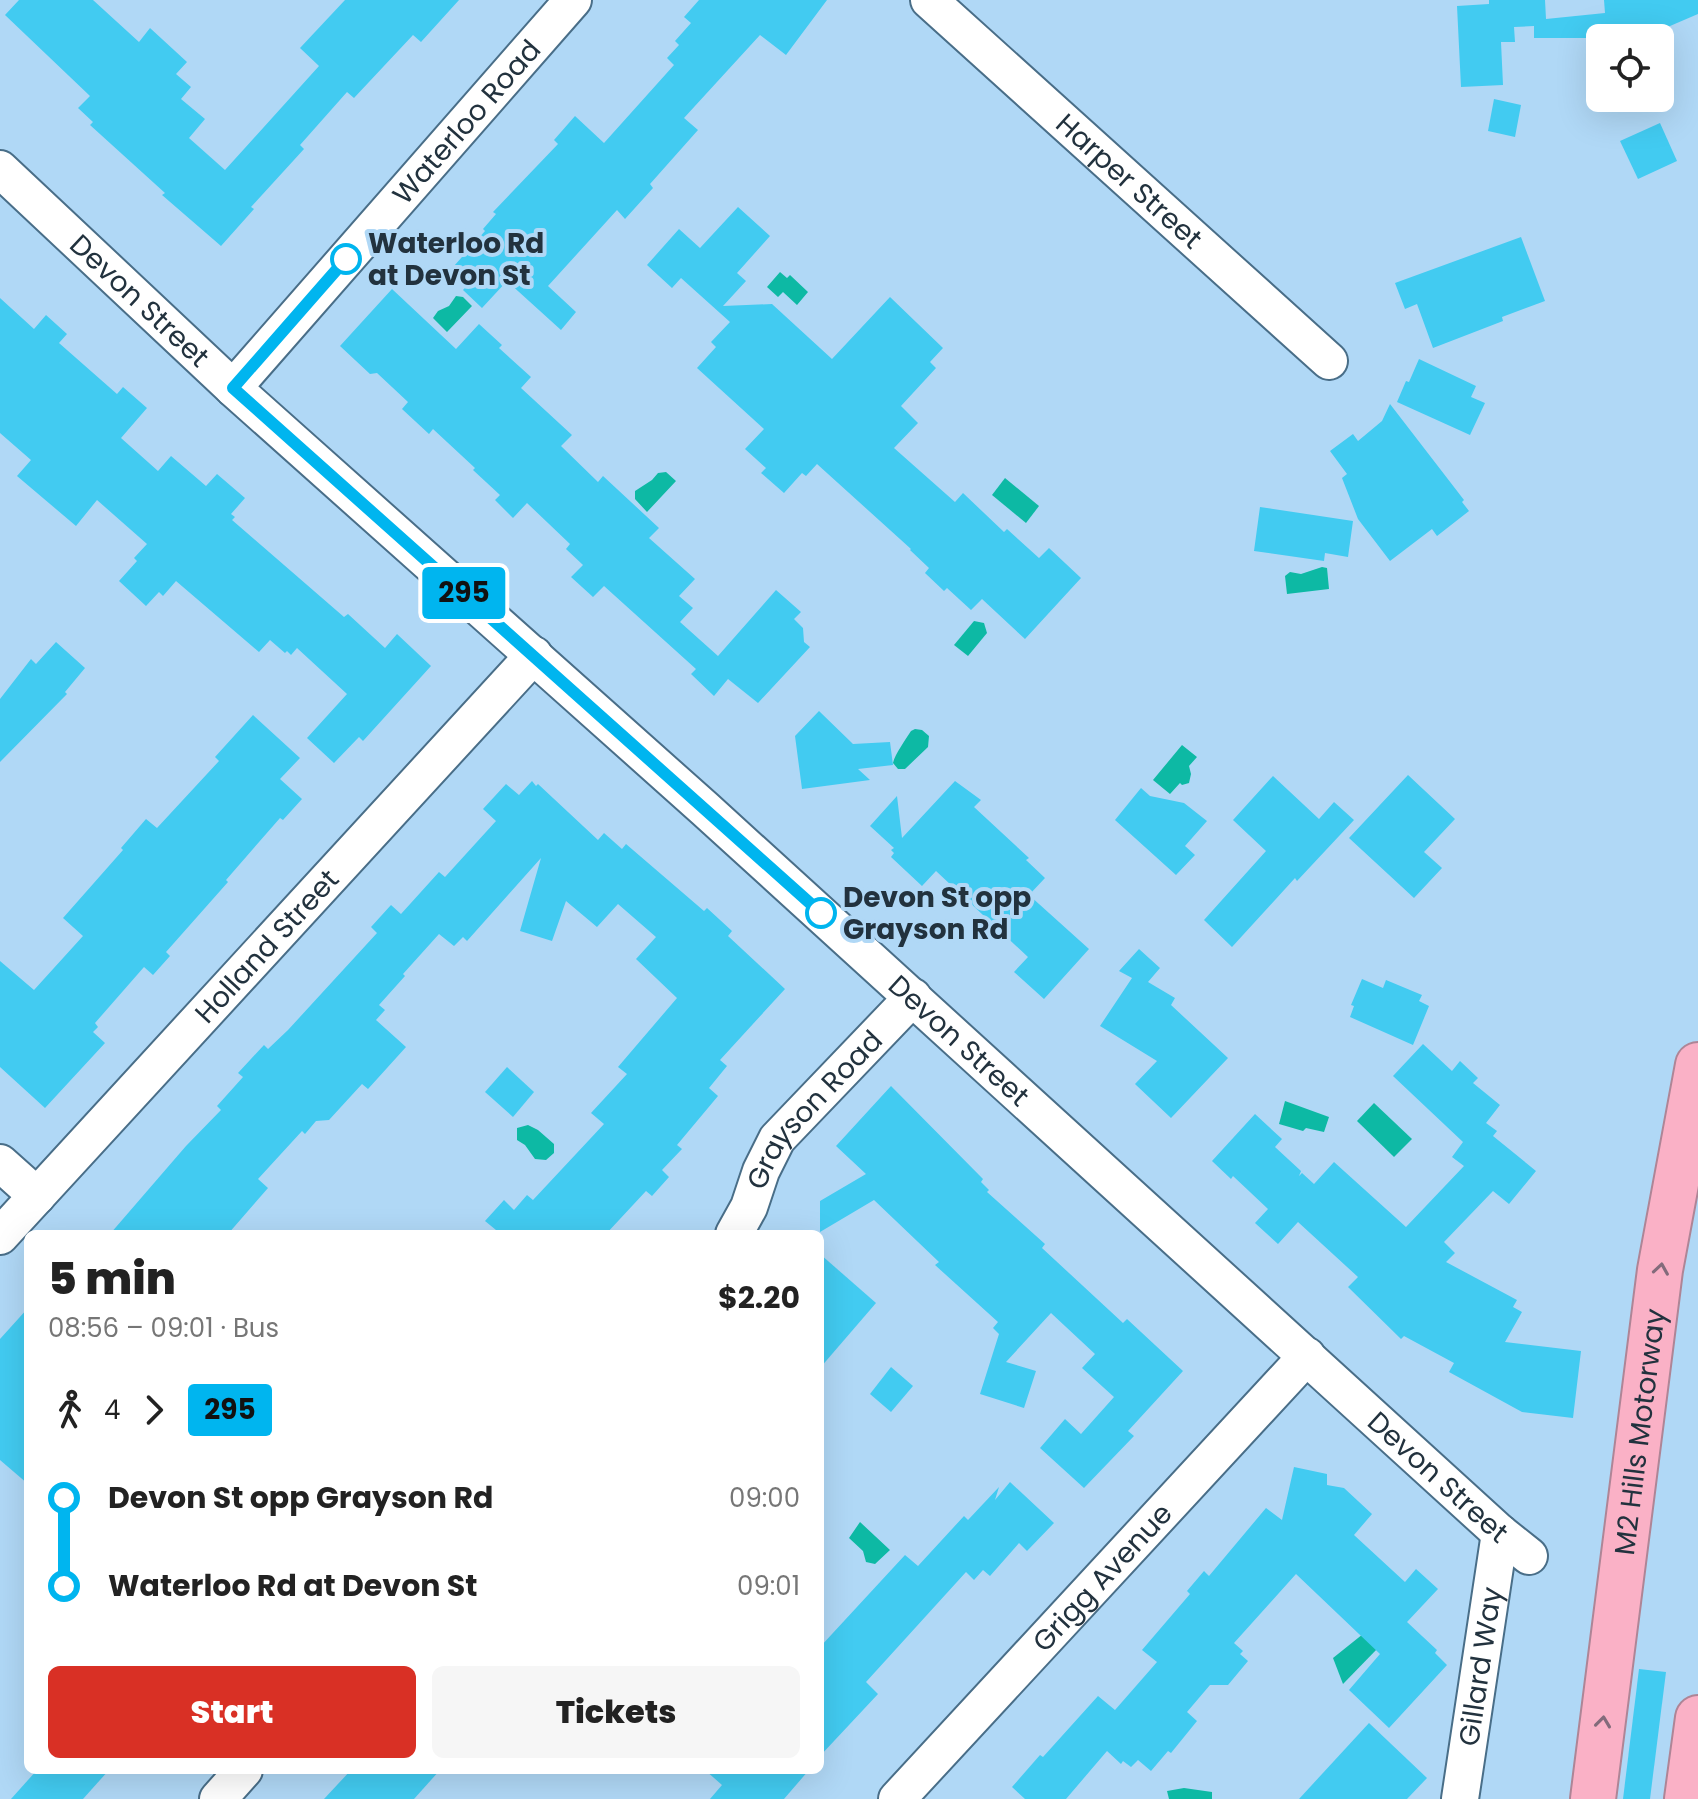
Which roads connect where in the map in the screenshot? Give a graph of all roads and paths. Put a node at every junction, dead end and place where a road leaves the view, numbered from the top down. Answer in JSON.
{"nodes":[{"id":1,"x":573,"y":0,"type":"edge"},
{"id":2,"x":929,"y":0,"type":"edge"},
{"id":3,"x":0,"y":169,"type":"edge"},
{"id":4,"x":1329,"y":361,"type":"dead end"},
{"id":5,"x":233,"y":388,"type":"junction"},
{"id":6,"x":534,"y":655,"type":"junction"},
{"id":7,"x":913,"y":997,"type":"junction"},
{"id":8,"x":1698,"y":1065,"type":"edge"},
{"id":9,"x":0,"y":1163,"type":"edge"},
{"id":10,"x":37,"y":1196,"type":"junction"},
{"id":11,"x":736,"y":1230,"type":"edge"},
{"id":12,"x":0,"y":1236,"type":"edge"},
{"id":13,"x":1307,"y":1356,"type":"junction"},
{"id":14,"x":1500,"y":1533,"type":"junction"},
{"id":15,"x":1529,"y":1556,"type":"dead end"},
{"id":16,"x":1698,"y":1718,"type":"edge"},
{"id":17,"x":240,"y":1774,"type":"edge"},
{"id":18,"x":905,"y":1796,"type":"edge"},
{"id":19,"x":218,"y":1799,"type":"edge"},
{"id":20,"x":1460,"y":1799,"type":"edge"},
{"id":21,"x":1593,"y":1799,"type":"edge"},
{"id":22,"x":1687,"y":1799,"type":"edge"}],
"edges":[{"from":1,"to":5,"type":"street","name":"Waterloo Road"},
{"from":2,"to":4,"type":"street","name":"Harper Street"},
{"from":3,"to":5,"type":"street","name":"Devon Street"},
{"from":5,"to":6,"type":"street","name":"Devon Street"},
{"from":6,"to":7,"type":"street","name":"Devon Street"},
{"from":6,"to":10,"type":"street","name":"Holland Street"},
{"from":7,"to":11,"type":"street","name":"Grayson Road"},
{"from":7,"to":13,"type":"street","name":"Devon Street"},
{"from":21,"to":8,"type":"highway","name":"M2 Hills Motorway","one_way":true},
{"from":9,"to":10,"type":"street"},
{"from":10,"to":12,"type":"street","name":"Holland Street"},
{"from":13,"to":14,"type":"street","name":"Devon Street"},
{"from":13,"to":18,"type":"street","name":"Grigg Avenue"},
{"from":14,"to":15,"type":"street","name":"Devon Street"},
{"from":14,"to":20,"type":"street","name":"Gillard Way"},
{"from":16,"to":22,"type":"highway"},
{"from":17,"to":19,"type":"street"}]}
